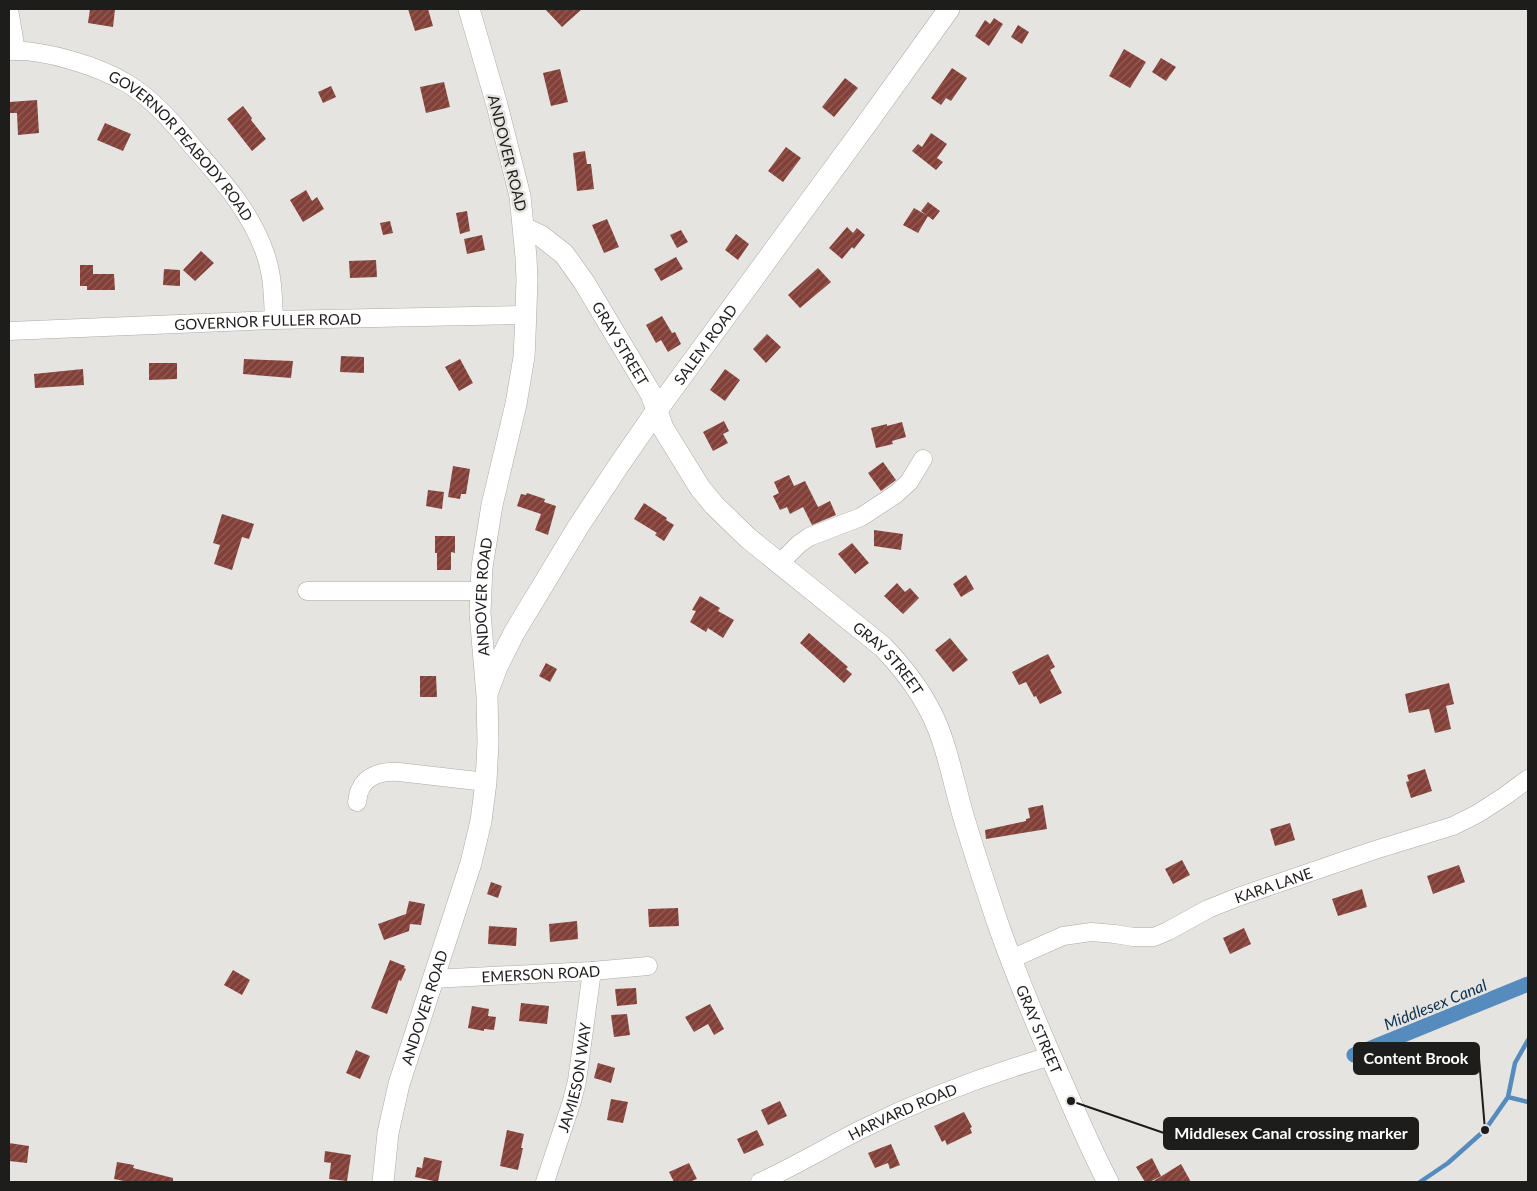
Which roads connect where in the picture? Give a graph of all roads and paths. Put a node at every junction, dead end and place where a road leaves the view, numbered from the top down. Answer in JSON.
{"nodes":[{"id":1,"x":9,"y":9,"type":"edge"},
{"id":2,"x":469,"y":9,"type":"edge"},
{"id":3,"x":949,"y":9,"type":"edge"},
{"id":4,"x":12,"y":51,"type":"edge"},
{"id":5,"x":524,"y":228,"type":"junction"},
{"id":6,"x":526,"y":315,"type":"junction"},
{"id":7,"x":274,"y":320,"type":"junction"},
{"id":8,"x":9,"y":331,"type":"edge"},
{"id":9,"x":657,"y":410,"type":"junction"},
{"id":10,"x":922,"y":459,"type":"dead end"},
{"id":11,"x":780,"y":563,"type":"junction"},
{"id":12,"x":307,"y":591,"type":"dead end"},
{"id":13,"x":481,"y":591,"type":"junction"},
{"id":14,"x":514,"y":633,"type":"junction"},
{"id":15,"x":482,"y":636,"type":"junction"},
{"id":16,"x":487,"y":696,"type":"junction"},
{"id":17,"x":1528,"y":779,"type":"edge"},
{"id":18,"x":486,"y":782,"type":"junction"},
{"id":19,"x":357,"y":802,"type":"dead end"},
{"id":20,"x":1011,"y":959,"type":"junction"},
{"id":21,"x":648,"y":966,"type":"dead end"},
{"id":22,"x":592,"y":970,"type":"junction"},
{"id":23,"x":432,"y":979,"type":"junction"},
{"id":24,"x":1051,"y":1056,"type":"junction"},
{"id":25,"x":382,"y":1182,"type":"edge"},
{"id":26,"x":545,"y":1182,"type":"edge"},
{"id":27,"x":760,"y":1182,"type":"edge"},
{"id":28,"x":1108,"y":1182,"type":"edge"}],
"edges":[{"from":1,"to":4,"type":"street"},
{"from":2,"to":5,"type":"main road","name":"ANDOVER ROAD"},
{"from":3,"to":9,"type":"main road","name":"SALEM ROAD"},
{"from":4,"to":7,"type":"street","name":"GOVERNOR PEABODY ROAD"},
{"from":5,"to":6,"type":"main road","name":"ANDOVER ROAD"},
{"from":5,"to":9,"type":"main road","name":"GRAY STREET"},
{"from":6,"to":7,"type":"street","name":"GOVERNOR FULLER ROAD"},
{"from":6,"to":13,"type":"main road","name":"ANDOVER ROAD"},
{"from":7,"to":8,"type":"street","name":"GOVERNOR FULLER ROAD"},
{"from":9,"to":11,"type":"main road","name":"GRAY STREET"},
{"from":9,"to":14,"type":"main road","name":"SALEM ROAD"},
{"from":10,"to":11,"type":"street"},
{"from":11,"to":20,"type":"main road","name":"GRAY STREET"},
{"from":12,"to":13,"type":"street"},
{"from":13,"to":15,"type":"main road","name":"ANDOVER ROAD"},
{"from":14,"to":15,"type":"main road"},
{"from":14,"to":16,"type":"main road","name":"SALEM ROAD"},
{"from":15,"to":16,"type":"main road","name":"ANDOVER ROAD"},
{"from":16,"to":18,"type":"main road","name":"ANDOVER ROAD"},
{"from":17,"to":20,"type":"street","name":"KARA LANE"},
{"from":18,"to":19,"type":"street"},
{"from":18,"to":23,"type":"main road","name":"ANDOVER ROAD"},
{"from":20,"to":24,"type":"main road","name":"GRAY STREET"},
{"from":21,"to":22,"type":"street","name":"EMERSON ROAD"},
{"from":22,"to":23,"type":"street","name":"EMERSON ROAD"},
{"from":22,"to":26,"type":"street","name":"JAMIESON WAY"},
{"from":23,"to":25,"type":"main road","name":"ANDOVER ROAD"},
{"from":24,"to":27,"type":"street","name":"HARVARD ROAD"},
{"from":24,"to":28,"type":"main road","name":"GRAY STREET"}]}
